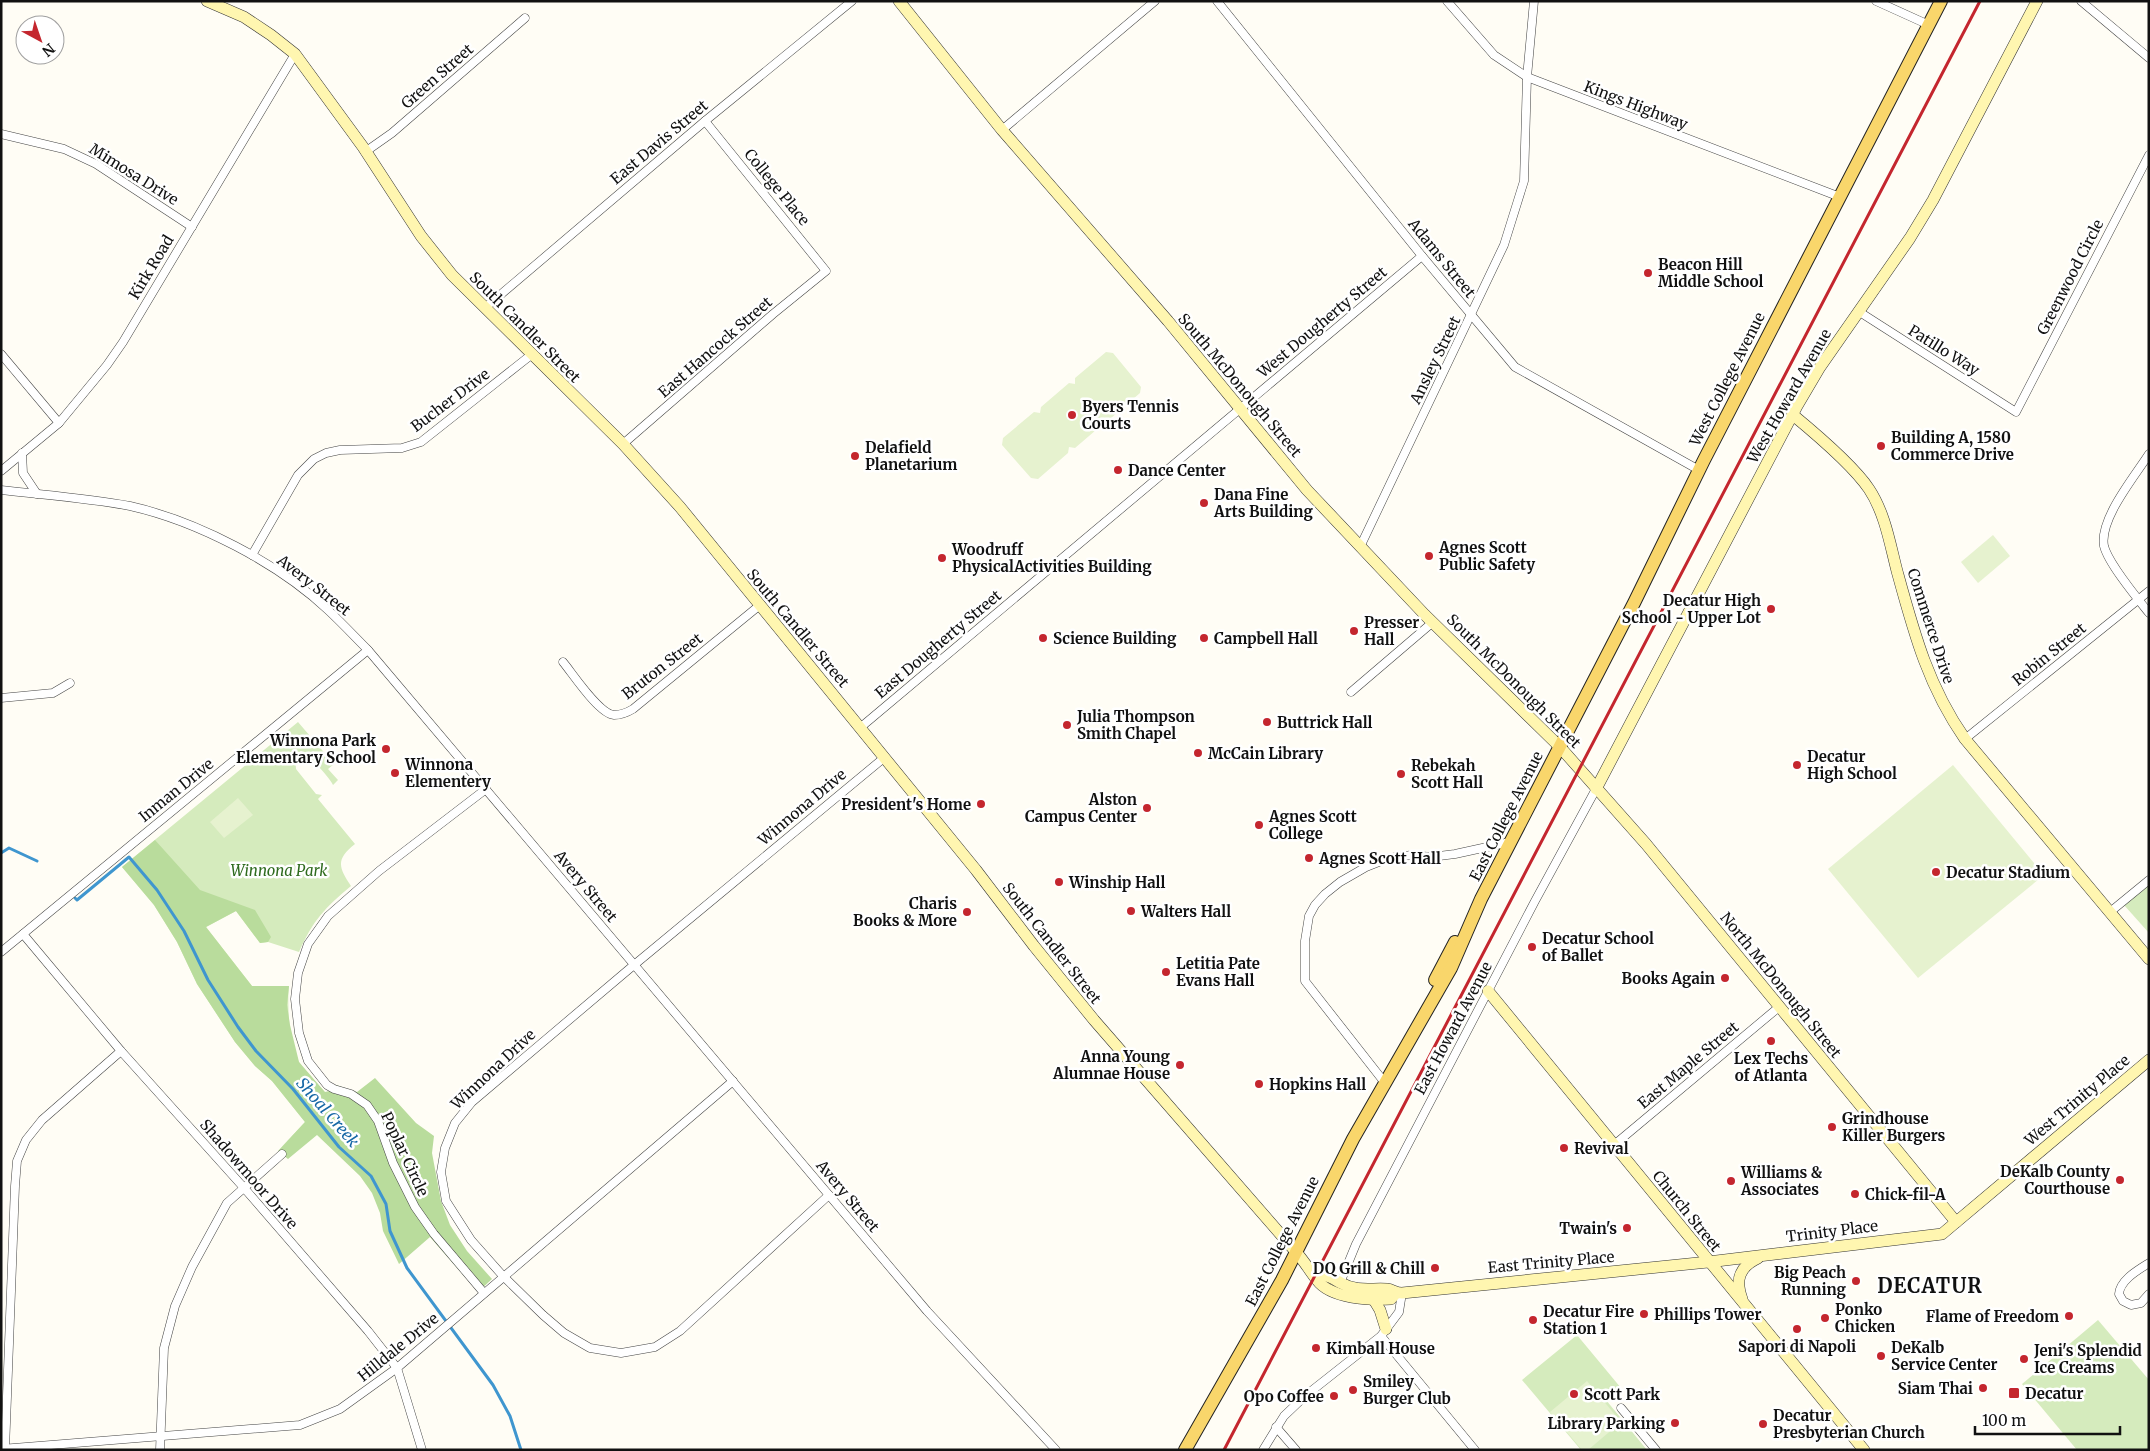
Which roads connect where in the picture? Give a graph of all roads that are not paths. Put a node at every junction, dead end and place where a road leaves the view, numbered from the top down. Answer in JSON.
{"nodes":[{"id":1,"x":206,"y":1,"type":"edge"},
{"id":2,"x":852,"y":1,"type":"edge"},
{"id":3,"x":899,"y":1,"type":"edge"},
{"id":4,"x":1155,"y":1,"type":"edge"},
{"id":5,"x":1217,"y":1,"type":"edge"},
{"id":6,"x":1447,"y":1,"type":"edge"},
{"id":7,"x":1534,"y":1,"type":"edge"},
{"id":8,"x":1876,"y":1,"type":"edge"},
{"id":9,"x":1941,"y":1,"type":"edge"},
{"id":10,"x":2037,"y":1,"type":"edge"},
{"id":11,"x":2081,"y":1,"type":"edge"},
{"id":12,"x":525,"y":18,"type":"dead end"},
{"id":13,"x":1929,"y":25,"type":"junction"},
{"id":14,"x":295,"y":54,"type":"junction"},
{"id":15,"x":2149,"y":58,"type":"edge"},
{"id":16,"x":1527,"y":77,"type":"junction"},
{"id":17,"x":705,"y":121,"type":"junction"},
{"id":18,"x":1002,"y":130,"type":"junction"},
{"id":19,"x":1,"y":134,"type":"edge"},
{"id":20,"x":366,"y":152,"type":"junction"},
{"id":21,"x":2149,"y":154,"type":"edge"},
{"id":22,"x":1840,"y":197,"type":"junction"},
{"id":23,"x":192,"y":227,"type":"junction"},
{"id":24,"x":1422,"y":256,"type":"junction"},
{"id":25,"x":826,"y":271,"type":"joint"},
{"id":26,"x":486,"y":307,"type":"junction"},
{"id":27,"x":1858,"y":311,"type":"junction"},
{"id":28,"x":1472,"y":315,"type":"junction"},
{"id":29,"x":1,"y":354,"type":"edge"},
{"id":30,"x":531,"y":355,"type":"junction"},
{"id":31,"x":1240,"y":408,"type":"junction"},
{"id":32,"x":2016,"y":412,"type":"joint"},
{"id":33,"x":1793,"y":415,"type":"junction"},
{"id":34,"x":59,"y":422,"type":"junction"},
{"id":35,"x":623,"y":444,"type":"junction"},
{"id":36,"x":22,"y":453,"type":"junction"},
{"id":37,"x":2149,"y":454,"type":"edge"},
{"id":38,"x":1699,"y":470,"type":"junction"},
{"id":39,"x":1,"y":471,"type":"edge"},
{"id":40,"x":1,"y":490,"type":"edge"},
{"id":41,"x":37,"y":494,"type":"junction"},
{"id":42,"x":1360,"y":547,"type":"junction"},
{"id":43,"x":252,"y":555,"type":"junction"},
{"id":44,"x":2149,"y":591,"type":"edge"},
{"id":45,"x":2138,"y":600,"type":"junction"},
{"id":46,"x":760,"y":605,"type":"junction"},
{"id":47,"x":2149,"y":613,"type":"edge"},
{"id":48,"x":1433,"y":622,"type":"junction"},
{"id":49,"x":368,"y":650,"type":"junction"},
{"id":50,"x":563,"y":662,"type":"dead end"},
{"id":51,"x":70,"y":683,"type":"dead end"},
{"id":52,"x":1351,"y":692,"type":"dead end"},
{"id":53,"x":1,"y":698,"type":"edge"},
{"id":54,"x":861,"y":727,"type":"junction"},
{"id":55,"x":1965,"y":739,"type":"junction"},
{"id":56,"x":1560,"y":747,"type":"junction"},
{"id":57,"x":885,"y":758,"type":"junction"},
{"id":58,"x":1580,"y":769,"type":"joint"},
{"id":59,"x":1596,"y":788,"type":"junction"},
{"id":60,"x":486,"y":790,"type":"junction"},
{"id":61,"x":1510,"y":842,"type":"junction"},
{"id":62,"x":2149,"y":880,"type":"edge"},
{"id":63,"x":2110,"y":912,"type":"junction"},
{"id":64,"x":23,"y":934,"type":"junction"},
{"id":65,"x":1,"y":952,"type":"edge"},
{"id":66,"x":2149,"y":959,"type":"edge"},
{"id":67,"x":635,"y":964,"type":"junction"},
{"id":68,"x":1488,"y":991,"type":"junction"},
{"id":69,"x":1779,"y":1006,"type":"junction"},
{"id":70,"x":121,"y":1051,"type":"junction"},
{"id":71,"x":2149,"y":1060,"type":"edge"},
{"id":72,"x":733,"y":1081,"type":"junction"},
{"id":73,"x":1385,"y":1083,"type":"junction"},
{"id":74,"x":1614,"y":1145,"type":"junction"},
{"id":75,"x":282,"y":1154,"type":"dead end"},
{"id":76,"x":245,"y":1189,"type":"junction"},
{"id":77,"x":830,"y":1196,"type":"junction"},
{"id":78,"x":1956,"y":1222,"type":"junction"},
{"id":79,"x":1296,"y":1252,"type":"junction"},
{"id":80,"x":1768,"y":1254,"type":"junction"},
{"id":81,"x":1708,"y":1262,"type":"junction"},
{"id":82,"x":2149,"y":1263,"type":"edge"},
{"id":83,"x":1315,"y":1275,"type":"junction"},
{"id":84,"x":503,"y":1276,"type":"junction"},
{"id":85,"x":1340,"y":1283,"type":"junction"},
{"id":86,"x":484,"y":1293,"type":"junction"},
{"id":87,"x":1399,"y":1293,"type":"junction"},
{"id":88,"x":2149,"y":1294,"type":"edge"},
{"id":89,"x":1374,"y":1300,"type":"junction"},
{"id":90,"x":1743,"y":1303,"type":"junction"},
{"id":91,"x":1383,"y":1332,"type":"junction"},
{"id":92,"x":397,"y":1368,"type":"junction"},
{"id":93,"x":1621,"y":1408,"type":"dead end"},
{"id":94,"x":1276,"y":1426,"type":"junction"},
{"id":95,"x":159,"y":1435,"type":"junction"},
{"id":96,"x":3,"y":1449,"type":"edge"},
{"id":97,"x":160,"y":1450,"type":"edge"},
{"id":98,"x":422,"y":1450,"type":"edge"},
{"id":99,"x":1056,"y":1450,"type":"edge"},
{"id":100,"x":1184,"y":1450,"type":"edge"},
{"id":101,"x":1263,"y":1450,"type":"edge"},
{"id":102,"x":1296,"y":1450,"type":"edge"},
{"id":103,"x":1475,"y":1450,"type":"edge"},
{"id":104,"x":1656,"y":1450,"type":"edge"},
{"id":105,"x":1864,"y":1450,"type":"edge"}],
"edges":[{"from":1,"to":14,"type":"street","name":"South Candler Street"},
{"from":2,"to":17,"type":"street","name":"East Davis Street"},
{"from":3,"to":18,"type":"street","name":"South McDonough Street"},
{"from":4,"to":18,"type":"street"},
{"from":5,"to":24,"type":"street","name":"Adams Street"},
{"from":6,"to":16,"type":"street","name":"Kings Highway"},
{"from":7,"to":16,"type":"street","name":"Ansley Street"},
{"from":8,"to":13,"type":"street"},
{"from":9,"to":13,"type":"main road","name":"West College Avenue"},
{"from":10,"to":27,"type":"street","name":"West Howard Avenue"},
{"from":11,"to":15,"type":"street"},
{"from":12,"to":20,"type":"street","name":"Green Street"},
{"from":13,"to":22,"type":"main road","name":"West College Avenue"},
{"from":14,"to":20,"type":"street","name":"South Candler Street"},
{"from":14,"to":23,"type":"street","name":"Kirk Road"},
{"from":16,"to":22,"type":"street","name":"Kings Highway"},
{"from":16,"to":28,"type":"street","name":"Ansley Street"},
{"from":17,"to":25,"type":"street","name":"College Place"},
{"from":17,"to":26,"type":"street","name":"East Davis Street"},
{"from":18,"to":31,"type":"street","name":"South McDonough Street"},
{"from":19,"to":23,"type":"street","name":"Mimosa Drive"},
{"from":20,"to":26,"type":"street","name":"South Candler Street"},
{"from":21,"to":32,"type":"street","name":"Greenwood Circle"},
{"from":22,"to":38,"type":"main road","name":"West College Avenue"},
{"from":23,"to":34,"type":"street","name":"Kirk Road"},
{"from":24,"to":28,"type":"street","name":"Adams Street"},
{"from":24,"to":31,"type":"street","name":"West Dougherty Street"},
{"from":25,"to":35,"type":"street","name":"East Hancock Street"},
{"from":26,"to":30,"type":"street","name":"South Candler Street"},
{"from":27,"to":32,"type":"street","name":"Patillo Way"},
{"from":27,"to":33,"type":"street","name":"West Howard Avenue"},
{"from":28,"to":38,"type":"street","name":"Adams Street"},
{"from":28,"to":42,"type":"street","name":"Ansley Street"},
{"from":29,"to":34,"type":"street"},
{"from":30,"to":35,"type":"street","name":"South Candler Street"},
{"from":30,"to":43,"type":"street","name":"Bucher Drive"},
{"from":31,"to":42,"type":"street","name":"South McDonough Street"},
{"from":31,"to":54,"type":"street","name":"East Dougherty Street"},
{"from":33,"to":55,"type":"street","name":"Commerce Drive"},
{"from":33,"to":59,"type":"street","name":"West Howard Avenue"},
{"from":34,"to":36,"type":"street","name":"Kirk Road"},
{"from":35,"to":46,"type":"street","name":"South Candler Street"},
{"from":36,"to":39,"type":"street","name":"Kirk Road"},
{"from":36,"to":41,"type":"street"},
{"from":37,"to":45,"type":"street"},
{"from":38,"to":56,"type":"main road","name":"West College Avenue"},
{"from":40,"to":41,"type":"street","name":"Avery Street"},
{"from":41,"to":43,"type":"street","name":"Avery Street"},
{"from":42,"to":48,"type":"street","name":"South McDonough Street"},
{"from":43,"to":49,"type":"street","name":"Avery Street"},
{"from":44,"to":45,"type":"street","name":"Robin Street"},
{"from":45,"to":47,"type":"street"},
{"from":45,"to":55,"type":"street","name":"Robin Street"},
{"from":46,"to":50,"type":"street","name":"Bruton Street"},
{"from":46,"to":54,"type":"street","name":"South Candler Street"},
{"from":48,"to":52,"type":"street"},
{"from":48,"to":56,"type":"street","name":"South McDonough Street"},
{"from":49,"to":60,"type":"street","name":"Avery Street"},
{"from":49,"to":64,"type":"street","name":"Inman Drive"},
{"from":51,"to":53,"type":"street"},
{"from":54,"to":57,"type":"street","name":"South Candler Street"},
{"from":55,"to":63,"type":"street","name":"Commerce Drive"},
{"from":56,"to":58,"type":"street","name":"South McDonough Street"},
{"from":56,"to":61,"type":"main road","name":"East College Avenue"},
{"from":57,"to":67,"type":"street","name":"Winnona Drive"},
{"from":57,"to":79,"type":"street","name":"South Candler Street"},
{"from":58,"to":59,"type":"street","name":"North McDonough Street"},
{"from":59,"to":68,"type":"street","name":"East Howard Avenue"},
{"from":59,"to":69,"type":"street","name":"North McDonough Street"},
{"from":60,"to":67,"type":"street","name":"Avery Street"},
{"from":60,"to":86,"type":"street","name":"Poplar Circle"},
{"from":61,"to":73,"type":"main road","name":"East College Avenue"},
{"from":61,"to":73,"type":"street"},
{"from":62,"to":63,"type":"street"},
{"from":63,"to":66,"type":"street","name":"Commerce Drive"},
{"from":64,"to":65,"type":"street","name":"Inman Drive"},
{"from":64,"to":70,"type":"street","name":"Shadowmoor Drive"},
{"from":67,"to":72,"type":"street","name":"Avery Street"},
{"from":67,"to":84,"type":"street","name":"Winnona Drive"},
{"from":68,"to":74,"type":"street","name":"Church Street"},
{"from":68,"to":85,"type":"street","name":"East Howard Avenue"},
{"from":69,"to":74,"type":"street","name":"East Maple Street"},
{"from":69,"to":78,"type":"street","name":"North McDonough Street"},
{"from":70,"to":76,"type":"street","name":"Shadowmoor Drive"},
{"from":70,"to":96,"type":"street"},
{"from":71,"to":78,"type":"street","name":"West Trinity Place"},
{"from":72,"to":77,"type":"street","name":"Avery Street"},
{"from":72,"to":84,"type":"street","name":"Hilldale Drive"},
{"from":73,"to":79,"type":"main road","name":"East College Avenue"},
{"from":74,"to":81,"type":"street","name":"Church Street"},
{"from":75,"to":76,"type":"street"},
{"from":76,"to":92,"type":"street","name":"Shadowmoor Drive"},
{"from":76,"to":95,"type":"street"},
{"from":77,"to":84,"type":"street","name":"Winnona Drive"},
{"from":77,"to":99,"type":"street","name":"Avery Street"},
{"from":78,"to":80,"type":"street","name":"Trinity Place"},
{"from":79,"to":83,"type":"street","name":"South Candler Street"},
{"from":79,"to":100,"type":"main road","name":"East College Avenue"},
{"from":80,"to":81,"type":"street","name":"Trinity Place"},
{"from":80,"to":90,"type":"street"},
{"from":81,"to":87,"type":"street","name":"East Trinity Place"},
{"from":81,"to":90,"type":"street","name":"Church Street"},
{"from":82,"to":88,"type":"street"},
{"from":83,"to":85,"type":"street"},
{"from":83,"to":89,"type":"street","name":"East Trinity Place"},
{"from":84,"to":86,"type":"street","name":"Hilldale Drive"},
{"from":85,"to":87,"type":"street","name":"East Trinity Place"},
{"from":86,"to":92,"type":"street","name":"Hilldale Drive"},
{"from":87,"to":89,"type":"street","name":"East Trinity Place"},
{"from":87,"to":91,"type":"street"},
{"from":89,"to":91,"type":"street"},
{"from":90,"to":105,"type":"street","name":"Church Street"},
{"from":91,"to":94,"type":"street"},
{"from":91,"to":103,"type":"street"},
{"from":92,"to":95,"type":"street","name":"Hilldale Drive"},
{"from":92,"to":98,"type":"street","name":"Shadowmoor Drive"},
{"from":93,"to":104,"type":"street"},
{"from":94,"to":101,"type":"street"},
{"from":94,"to":102,"type":"street"},
{"from":95,"to":96,"type":"street","name":"Hilldale Drive"},
{"from":95,"to":97,"type":"street"}]}
